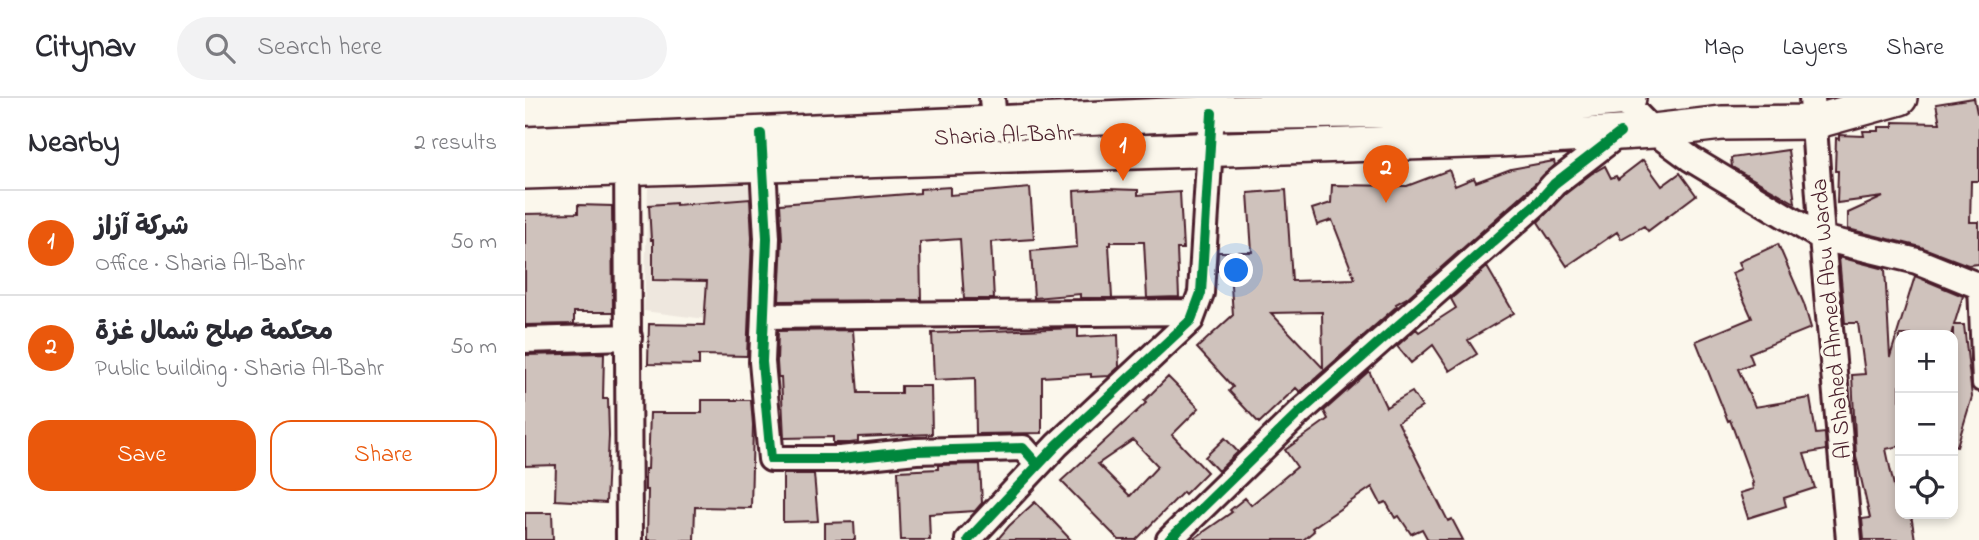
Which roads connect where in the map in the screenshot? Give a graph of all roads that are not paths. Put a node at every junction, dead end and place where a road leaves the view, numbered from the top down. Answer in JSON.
{"nodes":[{"id":1,"x":1629,"y":98,"type":"edge"},
{"id":2,"x":1900,"y":98,"type":"edge"},
{"id":3,"x":1622,"y":99,"type":"edge"},
{"id":4,"x":1569,"y":100,"type":"edge"},
{"id":5,"x":993,"y":110,"type":"edge"},
{"id":6,"x":1813,"y":110,"type":"edge"},
{"id":7,"x":1212,"y":113,"type":"junction"},
{"id":8,"x":1653,"y":131,"type":"junction"},
{"id":9,"x":1620,"y":133,"type":"junction"},
{"id":10,"x":525,"y":144,"type":"edge"},
{"id":11,"x":762,"y":148,"type":"junction"},
{"id":12,"x":1209,"y":148,"type":"junction"},
{"id":13,"x":627,"y":153,"type":"junction"},
{"id":14,"x":525,"y":172,"type":"edge"},
{"id":15,"x":1822,"y":238,"type":"junction"},
{"id":16,"x":1977,"y":285,"type":"edge"},
{"id":17,"x":1194,"y":312,"type":"junction"},
{"id":18,"x":764,"y":316,"type":"junction"},
{"id":19,"x":629,"y":337,"type":"junction"},
{"id":20,"x":525,"y":340,"type":"edge"},
{"id":21,"x":1979,"y":384,"type":"edge"},
{"id":22,"x":1038,"y":465,"type":"junction"},
{"id":23,"x":629,"y":540,"type":"edge"},
{"id":24,"x":968,"y":540,"type":"edge"},
{"id":25,"x":1170,"y":540,"type":"edge"},
{"id":26,"x":1849,"y":540,"type":"edge"}],
"edges":[{"from":1,"to":3,"type":"main road","name":"Sharia Al-Bahr"},
{"from":2,"to":6,"type":"main road","name":"Sharia Al-Bahr"},
{"from":3,"to":4,"type":"main road","name":"Sharia Al-Bahr"},
{"from":3,"to":8,"type":"street"},
{"from":4,"to":7,"type":"main road","name":"Sharia Al-Bahr"},
{"from":5,"to":7,"type":"main road","name":"Sharia Al-Bahr"},
{"from":5,"to":11,"type":"main road","name":"Sharia Al-Bahr"},
{"from":6,"to":8,"type":"main road","name":"Sharia Al-Bahr"},
{"from":6,"to":15,"type":"street","name":"Al Shahed Ahmed Abu Warda"},
{"from":7,"to":12,"type":"street"},
{"from":8,"to":9,"type":"main road","name":"Sharia Al-Bahr"},
{"from":8,"to":15,"type":"street"},
{"from":9,"to":12,"type":"main road","name":"Sharia Al-Bahr"},
{"from":9,"to":25,"type":"street"},
{"from":10,"to":13,"type":"main road","name":"Sharia Al-Bahr"},
{"from":11,"to":12,"type":"main road","name":"Sharia Al-Bahr"},
{"from":11,"to":13,"type":"main road","name":"Sharia Al-Bahr"},
{"from":11,"to":18,"type":"street"},
{"from":12,"to":17,"type":"street"},
{"from":13,"to":14,"type":"main road","name":"Sharia Al-Bahr"},
{"from":13,"to":19,"type":"street"},
{"from":15,"to":16,"type":"street"},
{"from":15,"to":26,"type":"street","name":"Al Shahed Ahmed Abu Warda"},
{"from":16,"to":21,"type":"lane"},
{"from":17,"to":18,"type":"street"},
{"from":17,"to":22,"type":"street"},
{"from":18,"to":22,"type":"street"},
{"from":19,"to":20,"type":"street"},
{"from":19,"to":23,"type":"street"},
{"from":22,"to":24,"type":"street"}]}
